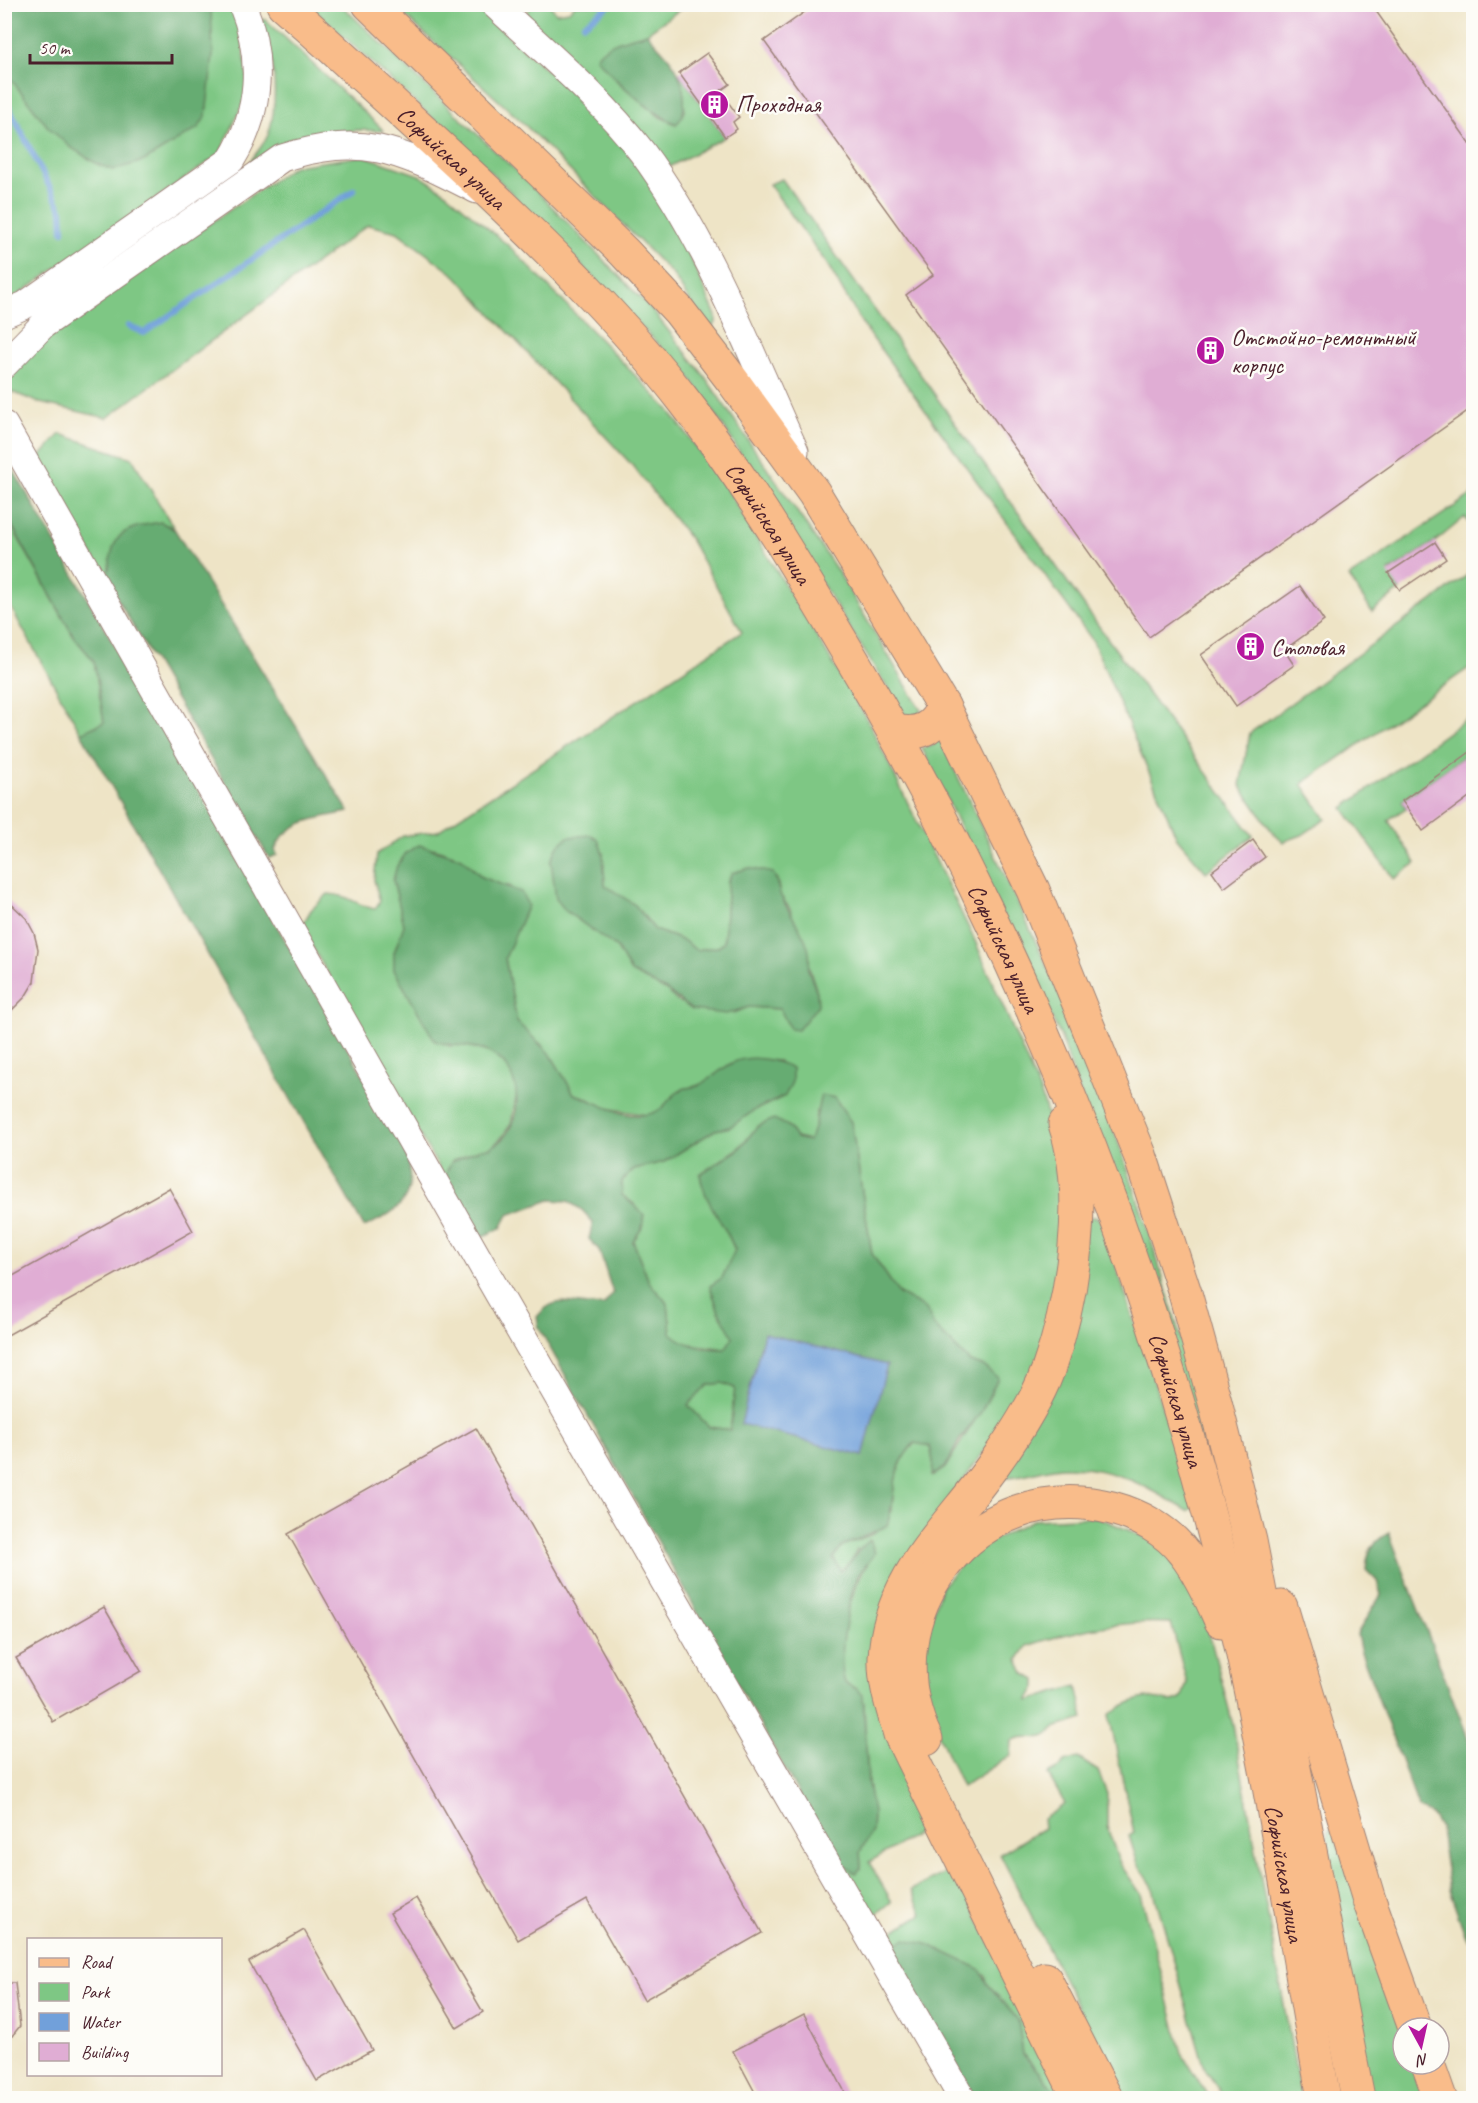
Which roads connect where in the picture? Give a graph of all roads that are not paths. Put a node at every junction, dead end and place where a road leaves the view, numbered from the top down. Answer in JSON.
{"nodes":[{"id":1,"x":242,"y":4,"type":"edge"},
{"id":2,"x":283,"y":4,"type":"edge"},
{"id":3,"x":369,"y":4,"type":"edge"},
{"id":4,"x":494,"y":4,"type":"edge"},
{"id":5,"x":522,"y":17,"type":"edge"},
{"id":6,"x":496,"y":199,"type":"junction"},
{"id":7,"x":4,"y":314,"type":"edge"},
{"id":8,"x":4,"y":365,"type":"edge"},
{"id":9,"x":4,"y":425,"type":"edge"},
{"id":10,"x":814,"y":493,"type":"junction"},
{"id":11,"x":943,"y":706,"type":"junction"},
{"id":12,"x":896,"y":731,"type":"junction"},
{"id":13,"x":1038,"y":1018,"type":"junction"},
{"id":14,"x":1250,"y":1541,"type":"junction"},
{"id":15,"x":1252,"y":1697,"type":"junction"},
{"id":16,"x":1411,"y":2016,"type":"edge"},
{"id":17,"x":1432,"y":2076,"type":"edge"},
{"id":18,"x":962,"y":2098,"type":"edge"},
{"id":19,"x":1079,"y":2098,"type":"edge"},
{"id":20,"x":1106,"y":2098,"type":"edge"},
{"id":21,"x":1324,"y":2098,"type":"edge"},
{"id":22,"x":1358,"y":2098,"type":"edge"},
{"id":23,"x":1440,"y":2098,"type":"edge"}],
"edges":[{"from":1,"to":7,"type":"street"},
{"from":2,"to":6,"type":"main road","name":"Софийская улица"},
{"from":3,"to":10,"type":"main road","name":"Софийская улица"},
{"from":4,"to":5,"type":"street"},
{"from":5,"to":10,"type":"street"},
{"from":6,"to":8,"type":"street"},
{"from":6,"to":12,"type":"main road","name":"Софийская улица"},
{"from":9,"to":18,"type":"street"},
{"from":10,"to":11,"type":"main road","name":"Софийская улица"},
{"from":11,"to":12,"type":"main road"},
{"from":11,"to":14,"type":"main road","name":"Софийская улица"},
{"from":12,"to":13,"type":"main road","name":"Софийская улица"},
{"from":13,"to":15,"type":"main road","name":"Софийская улица"},
{"from":13,"to":19,"type":"main road"},
{"from":14,"to":16,"type":"main road"},
{"from":14,"to":22,"type":"main road","name":"Софийская улица"},
{"from":15,"to":20,"type":"main road"},
{"from":15,"to":21,"type":"main road","name":"Софийская улица"},
{"from":17,"to":23,"type":"main road"}]}
